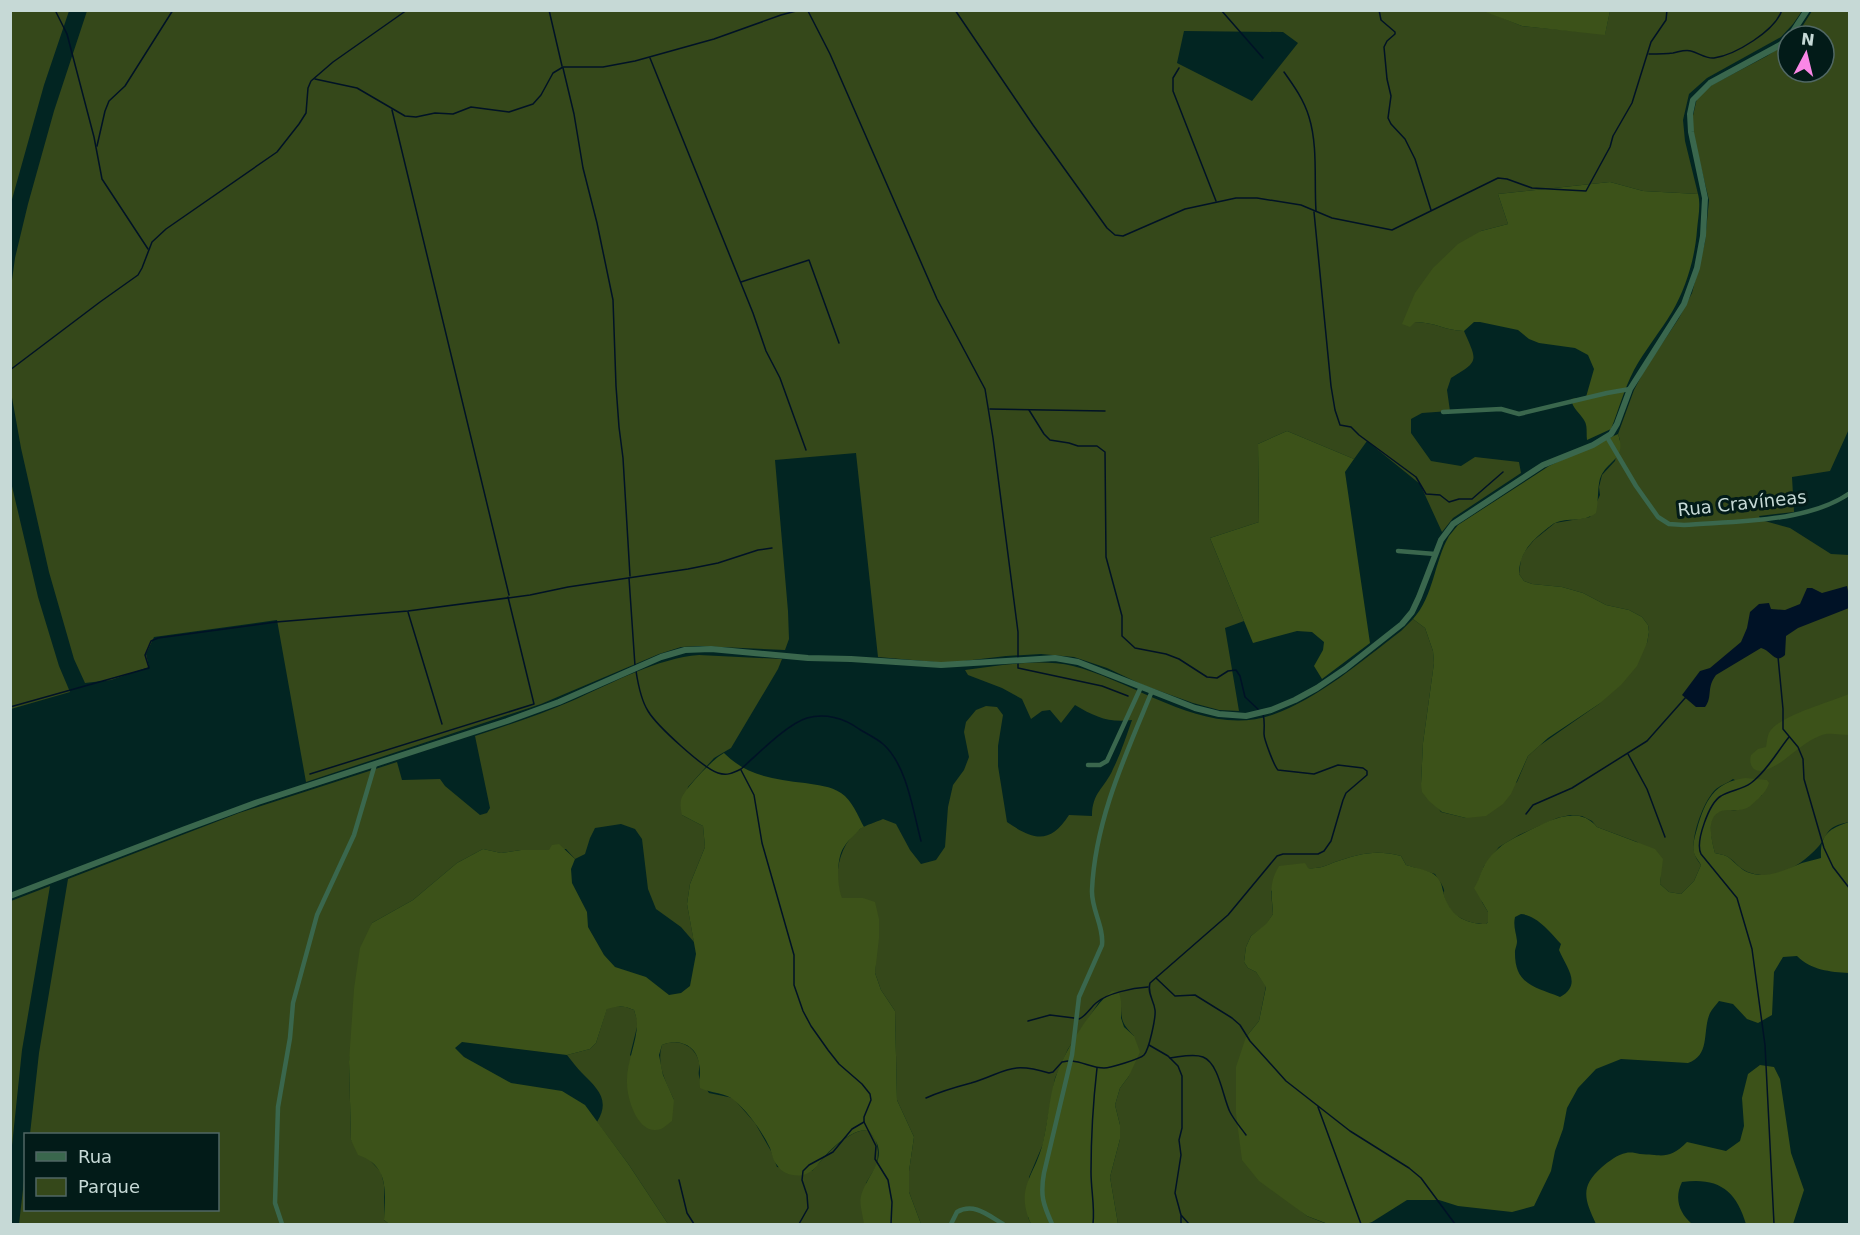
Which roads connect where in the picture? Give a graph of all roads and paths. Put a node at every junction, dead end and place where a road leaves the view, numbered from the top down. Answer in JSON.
{"nodes":[{"id":1,"x":1807,"y":10,"type":"edge"},
{"id":2,"x":1798,"y":24,"type":"edge"},
{"id":3,"x":1776,"y":47,"type":"edge"},
{"id":4,"x":1630,"y":389,"type":"junction"},
{"id":5,"x":1443,"y":412,"type":"dead end"},
{"id":6,"x":1607,"y":437,"type":"junction"},
{"id":7,"x":1850,"y":493,"type":"edge"},
{"id":8,"x":1398,"y":551,"type":"dead end"},
{"id":9,"x":1435,"y":554,"type":"junction"},
{"id":10,"x":1141,"y":687,"type":"junction"},
{"id":11,"x":1152,"y":691,"type":"junction"},
{"id":12,"x":375,"y":764,"type":"junction"},
{"id":13,"x":1088,"y":765,"type":"dead end"},
{"id":14,"x":10,"y":896,"type":"edge"},
{"id":15,"x":282,"y":1224,"type":"edge"},
{"id":16,"x":951,"y":1224,"type":"edge"},
{"id":17,"x":1004,"y":1224,"type":"edge"},
{"id":18,"x":1052,"y":1224,"type":"edge"}],
"edges":[{"from":1,"to":2,"type":"street"},
{"from":3,"to":4,"type":"street"},
{"from":4,"to":5,"type":"street"},
{"from":4,"to":6,"type":"street"},
{"from":6,"to":7,"type":"street","name":"Rua Cravíneas"},
{"from":6,"to":9,"type":"street"},
{"from":8,"to":9,"type":"street"},
{"from":9,"to":11,"type":"street"},
{"from":10,"to":11,"type":"street"},
{"from":10,"to":12,"type":"street"},
{"from":10,"to":13,"type":"street"},
{"from":11,"to":18,"type":"street"},
{"from":12,"to":14,"type":"street"},
{"from":12,"to":15,"type":"street"},
{"from":16,"to":17,"type":"street"}]}
